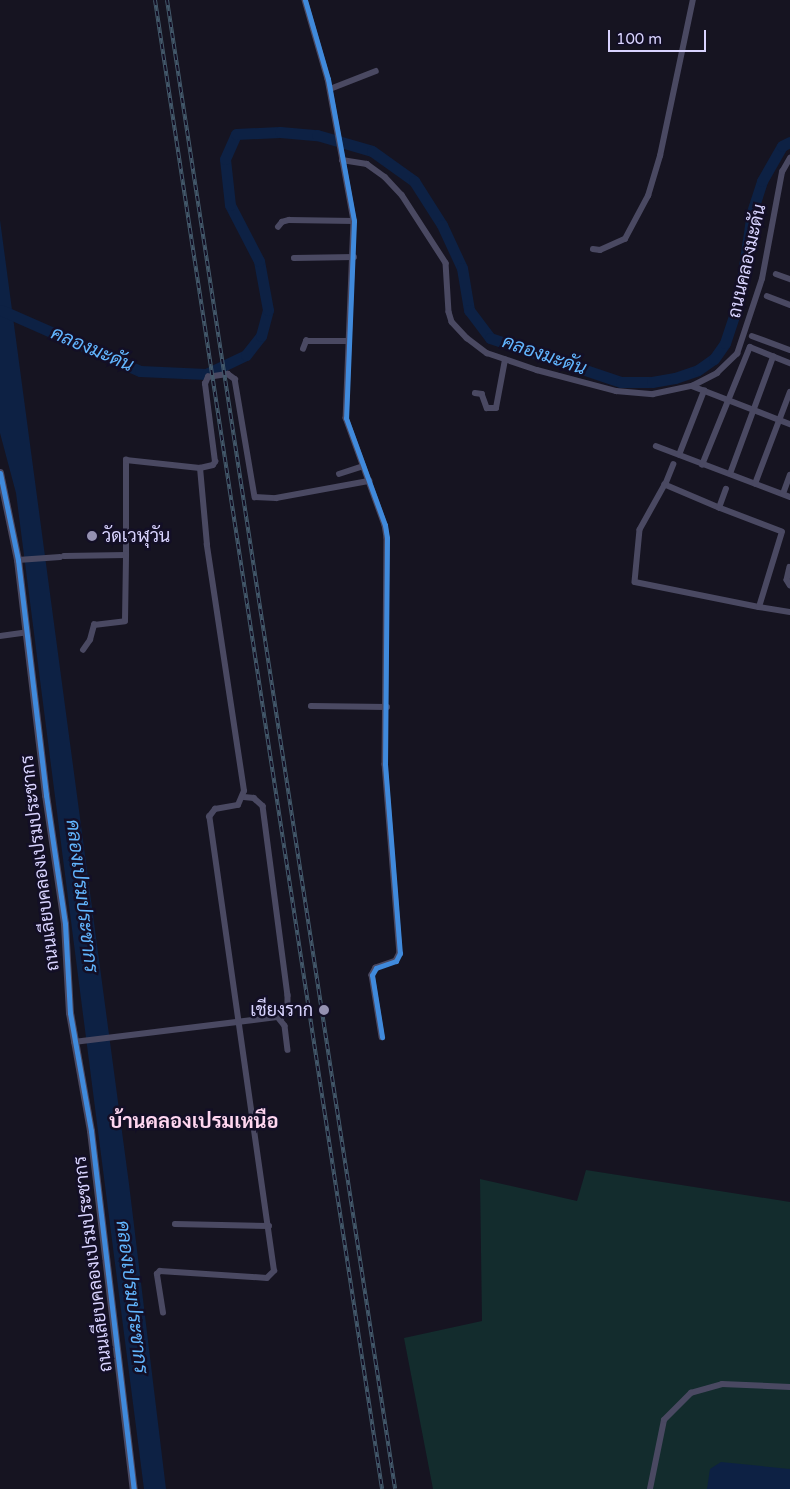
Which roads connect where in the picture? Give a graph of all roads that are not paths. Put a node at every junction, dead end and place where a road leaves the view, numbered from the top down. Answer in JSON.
{"nodes":[{"id":1,"x":306,"y":0,"type":"edge"},
{"id":2,"x":693,"y":0,"type":"edge"},
{"id":3,"x":376,"y":71,"type":"dead end"},
{"id":4,"x":330,"y":89,"type":"junction"},
{"id":5,"x":341,"y":158,"type":"junction"},
{"id":6,"x":790,"y":158,"type":"edge"},
{"id":7,"x":354,"y":222,"type":"junction"},
{"id":8,"x":278,"y":227,"type":"dead end"},
{"id":9,"x":593,"y":249,"type":"dead end"},
{"id":10,"x":354,"y":257,"type":"junction"},
{"id":11,"x":294,"y":258,"type":"dead end"},
{"id":12,"x":776,"y":274,"type":"dead end"},
{"id":13,"x":790,"y":279,"type":"edge"},
{"id":14,"x":767,"y":296,"type":"dead end"},
{"id":15,"x":790,"y":305,"type":"edge"},
{"id":16,"x":752,"y":336,"type":"dead end"},
{"id":17,"x":348,"y":340,"type":"junction"},
{"id":18,"x":303,"y":349,"type":"dead end"},
{"id":19,"x":790,"y":350,"type":"edge"},
{"id":20,"x":773,"y":357,"type":"junction"},
{"id":21,"x":505,"y":360,"type":"junction"},
{"id":22,"x":790,"y":363,"type":"edge"},
{"id":23,"x":692,"y":386,"type":"junction"},
{"id":24,"x":704,"y":391,"type":"junction"},
{"id":25,"x":790,"y":392,"type":"edge"},
{"id":26,"x":475,"y":393,"type":"dead end"},
{"id":27,"x":728,"y":400,"type":"junction"},
{"id":28,"x":754,"y":410,"type":"junction"},
{"id":29,"x":779,"y":420,"type":"junction"},
{"id":30,"x":790,"y":424,"type":"edge"},
{"id":31,"x":656,"y":446,"type":"dead end"},
{"id":32,"x":680,"y":455,"type":"junction"},
{"id":33,"x":673,"y":465,"type":"dead end"},
{"id":34,"x":702,"y":465,"type":"junction"},
{"id":35,"x":363,"y":466,"type":"junction"},
{"id":36,"x":200,"y":468,"type":"junction"},
{"id":37,"x":0,"y":473,"type":"edge"},
{"id":38,"x":339,"y":474,"type":"dead end"},
{"id":39,"x":730,"y":474,"type":"junction"},
{"id":40,"x":790,"y":475,"type":"edge"},
{"id":41,"x":369,"y":481,"type":"junction"},
{"id":42,"x":755,"y":484,"type":"junction"},
{"id":43,"x":665,"y":485,"type":"junction"},
{"id":44,"x":726,"y":489,"type":"dead end"},
{"id":45,"x":782,"y":494,"type":"junction"},
{"id":46,"x":790,"y":497,"type":"edge"},
{"id":47,"x":719,"y":508,"type":"junction"},
{"id":48,"x":126,"y":555,"type":"junction"},
{"id":49,"x":21,"y":560,"type":"junction"},
{"id":50,"x":790,"y":567,"type":"edge"},
{"id":51,"x":790,"y":585,"type":"edge"},
{"id":52,"x":759,"y":607,"type":"junction"},
{"id":53,"x":790,"y":612,"type":"edge"},
{"id":54,"x":27,"y":632,"type":"junction"},
{"id":55,"x":0,"y":636,"type":"edge"},
{"id":56,"x":84,"y":650,"type":"dead end"},
{"id":57,"x":311,"y":706,"type":"dead end"},
{"id":58,"x":387,"y":706,"type":"junction"},
{"id":59,"x":244,"y":797,"type":"junction"},
{"id":60,"x":282,"y":1020,"type":"junction"},
{"id":61,"x":240,"y":1022,"type":"junction"},
{"id":62,"x":382,"y":1037,"type":"dead end"},
{"id":63,"x":78,"y":1042,"type":"junction"},
{"id":64,"x":288,"y":1050,"type":"dead end"},
{"id":65,"x":175,"y":1224,"type":"dead end"},
{"id":66,"x":269,"y":1226,"type":"junction"},
{"id":67,"x":163,"y":1313,"type":"dead end"},
{"id":68,"x":790,"y":1387,"type":"edge"},
{"id":69,"x":134,"y":1489,"type":"edge"},
{"id":70,"x":650,"y":1489,"type":"edge"}],
"edges":[{"from":1,"to":4,"type":"street"},
{"from":2,"to":9,"type":"street"},
{"from":3,"to":4,"type":"street"},
{"from":4,"to":5,"type":"street"},
{"from":5,"to":7,"type":"street"},
{"from":5,"to":21,"type":"street","name":"ถนนคลองมะดัน"},
{"from":6,"to":23,"type":"street","name":"ถนนคลองมะดัน"},
{"from":7,"to":8,"type":"street"},
{"from":7,"to":10,"type":"street"},
{"from":10,"to":11,"type":"street"},
{"from":10,"to":17,"type":"street"},
{"from":12,"to":13,"type":"street"},
{"from":14,"to":15,"type":"street"},
{"from":16,"to":19,"type":"street"},
{"from":17,"to":18,"type":"street"},
{"from":17,"to":35,"type":"street"},
{"from":20,"to":22,"type":"street"},
{"from":20,"to":27,"type":"street"},
{"from":20,"to":28,"type":"street"},
{"from":21,"to":23,"type":"street","name":"ถนนคลองมะดัน"},
{"from":21,"to":26,"type":"street"},
{"from":23,"to":24,"type":"street"},
{"from":24,"to":27,"type":"street"},
{"from":24,"to":32,"type":"street"},
{"from":25,"to":29,"type":"street"},
{"from":27,"to":28,"type":"street"},
{"from":27,"to":34,"type":"street"},
{"from":28,"to":29,"type":"street"},
{"from":28,"to":39,"type":"street"},
{"from":29,"to":30,"type":"street"},
{"from":29,"to":42,"type":"street"},
{"from":31,"to":32,"type":"street"},
{"from":32,"to":34,"type":"street"},
{"from":33,"to":43,"type":"street"},
{"from":34,"to":39,"type":"street"},
{"from":35,"to":38,"type":"street"},
{"from":35,"to":41,"type":"street"},
{"from":36,"to":41,"type":"street"},
{"from":36,"to":48,"type":"street"},
{"from":36,"to":59,"type":"street"},
{"from":37,"to":49,"type":"street","name":"ถนนเลียบคลองเปรมประชากร"},
{"from":39,"to":42,"type":"street"},
{"from":40,"to":45,"type":"street"},
{"from":41,"to":58,"type":"street"},
{"from":42,"to":45,"type":"street"},
{"from":43,"to":47,"type":"street"},
{"from":43,"to":52,"type":"street"},
{"from":44,"to":47,"type":"street"},
{"from":45,"to":46,"type":"street"},
{"from":47,"to":52,"type":"street"},
{"from":48,"to":49,"type":"street"},
{"from":48,"to":56,"type":"street"},
{"from":49,"to":54,"type":"street","name":"ถนนเลียบคลองเปรมประชากร"},
{"from":50,"to":51,"type":"street"},
{"from":52,"to":53,"type":"street"},
{"from":54,"to":55,"type":"street"},
{"from":54,"to":63,"type":"street","name":"ถนนเลียบคลองเปรมประชากร"},
{"from":57,"to":58,"type":"street"},
{"from":58,"to":62,"type":"street"},
{"from":59,"to":60,"type":"street"},
{"from":59,"to":61,"type":"street"},
{"from":60,"to":61,"type":"street"},
{"from":60,"to":64,"type":"street"},
{"from":61,"to":63,"type":"street"},
{"from":61,"to":66,"type":"street"},
{"from":63,"to":69,"type":"street","name":"ถนนเลียบคลองเปรมประชากร"},
{"from":65,"to":66,"type":"street"},
{"from":66,"to":67,"type":"street"},
{"from":68,"to":70,"type":"street"}]}
